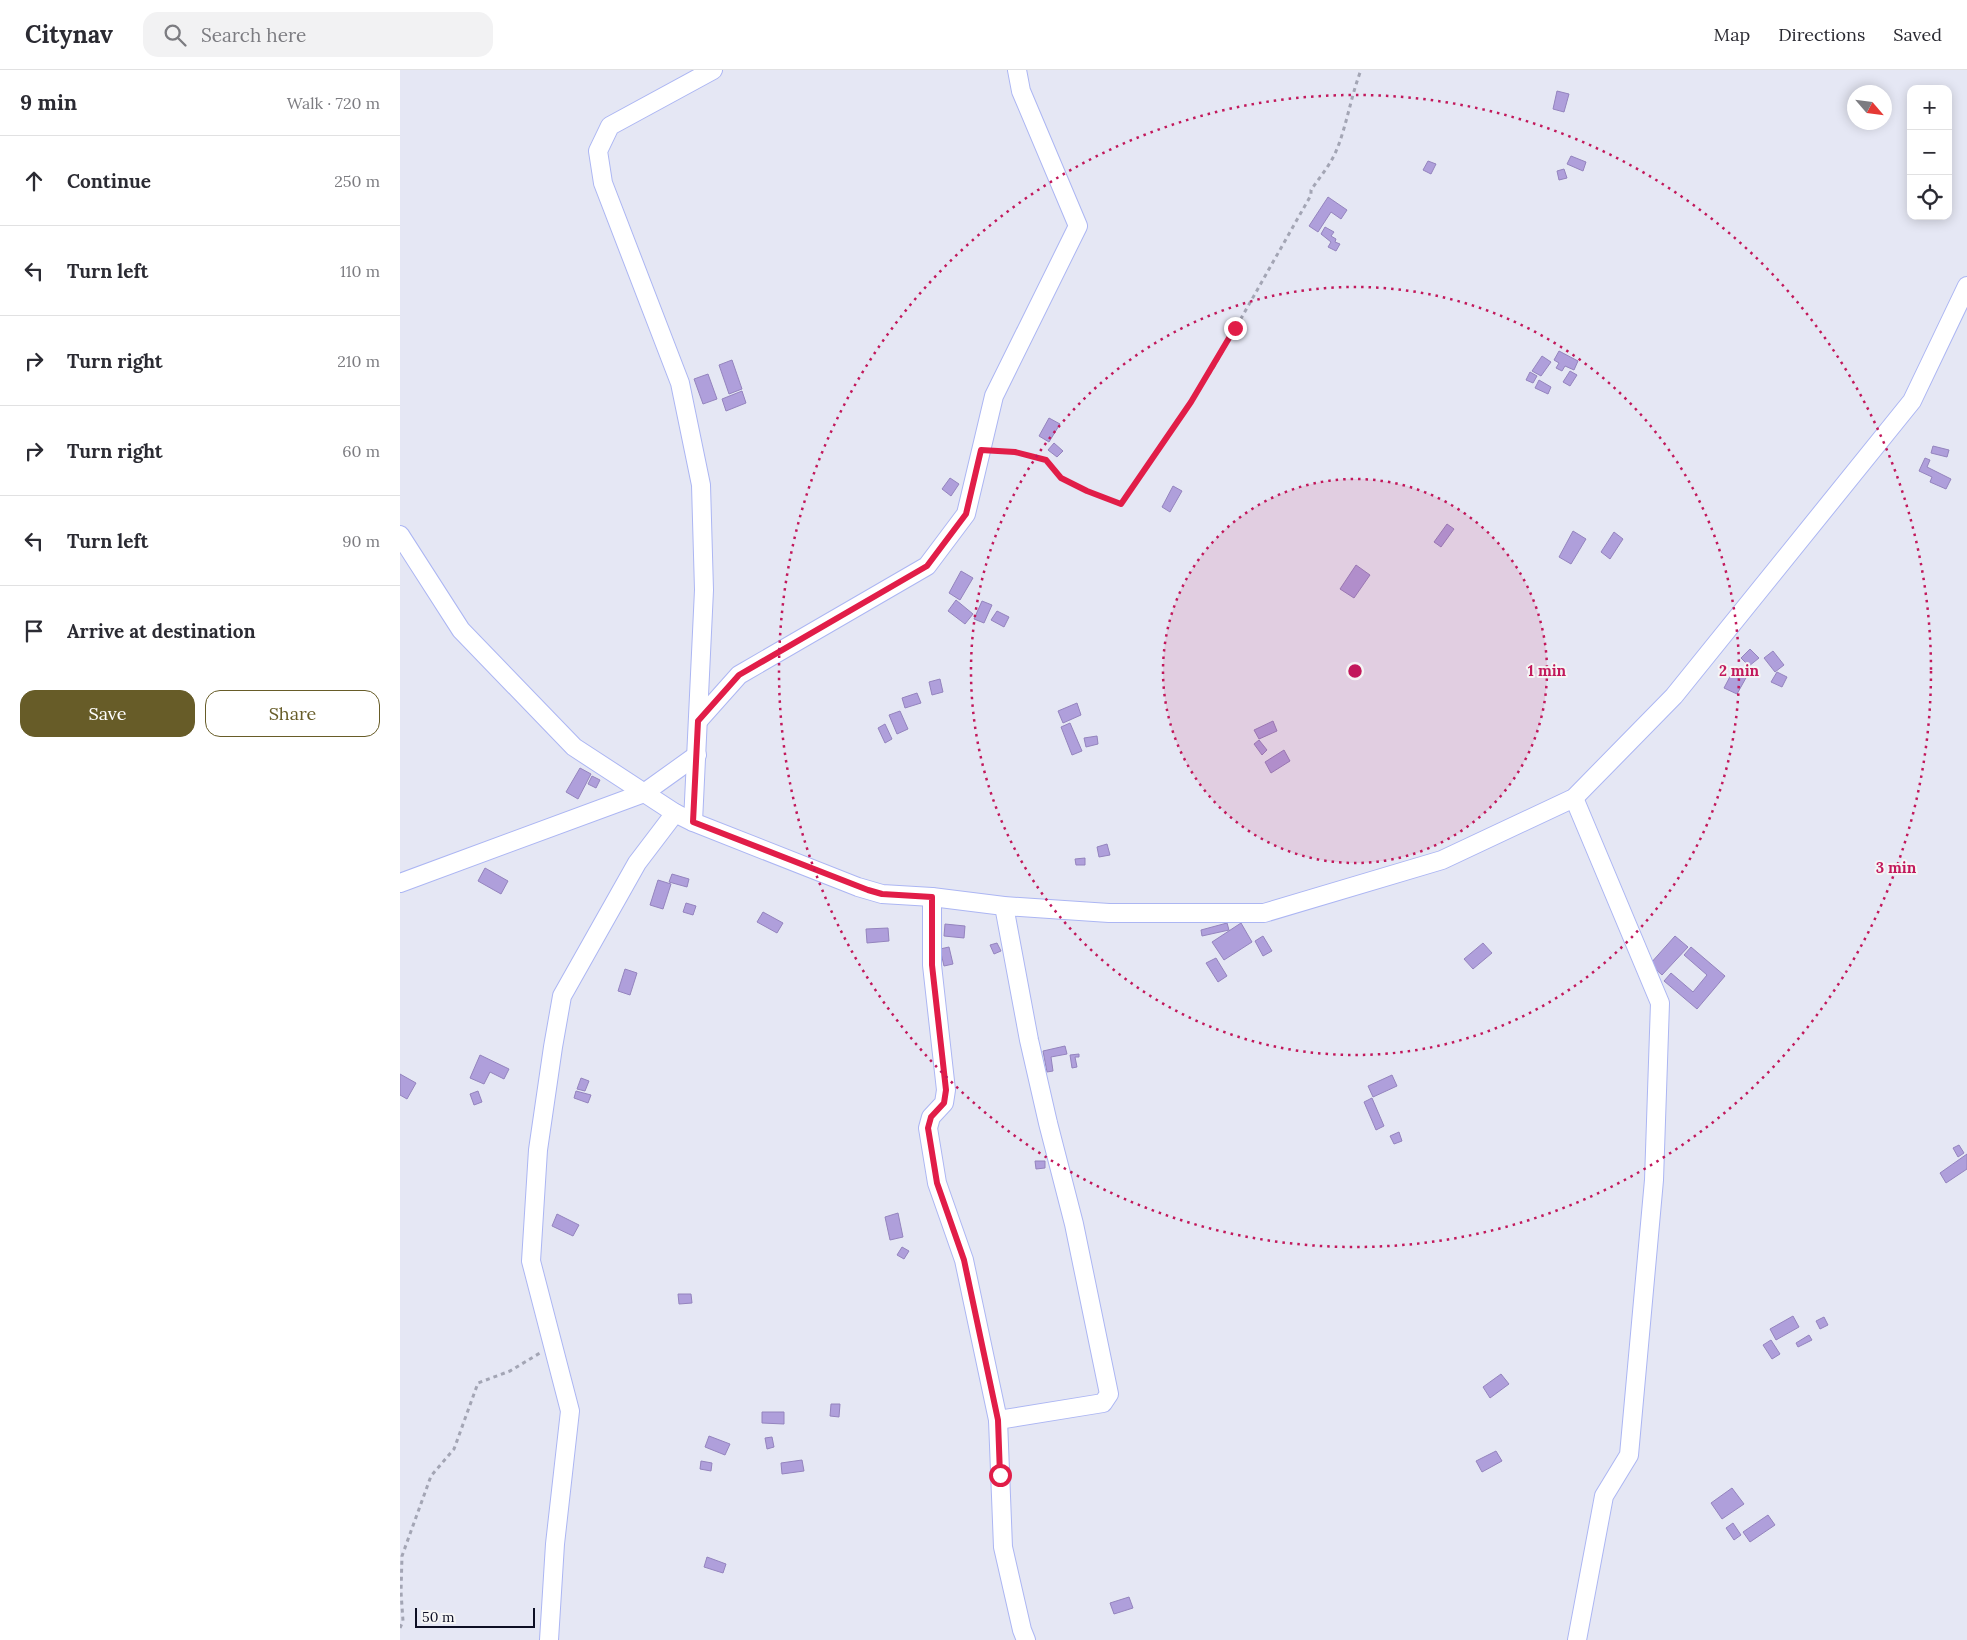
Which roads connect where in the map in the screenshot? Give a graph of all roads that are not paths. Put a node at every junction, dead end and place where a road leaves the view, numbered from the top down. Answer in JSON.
{"nodes":[{"id":1,"x":713,"y":70,"type":"edge"},
{"id":2,"x":1017,"y":70,"type":"edge"},
{"id":3,"x":1967,"y":286,"type":"edge"},
{"id":4,"x":400,"y":535,"type":"edge"},
{"id":5,"x":698,"y":721,"type":"junction"},
{"id":6,"x":696,"y":755,"type":"junction"},
{"id":7,"x":644,"y":793,"type":"junction"},
{"id":8,"x":1574,"y":798,"type":"junction"},
{"id":9,"x":675,"y":813,"type":"junction"},
{"id":10,"x":693,"y":822,"type":"junction"},
{"id":11,"x":400,"y":883,"type":"edge"},
{"id":12,"x":932,"y":897,"type":"junction"},
{"id":13,"x":1004,"y":906,"type":"junction"},
{"id":14,"x":998,"y":1420,"type":"junction"},
{"id":15,"x":549,"y":1640,"type":"edge"},
{"id":16,"x":1026,"y":1640,"type":"edge"},
{"id":17,"x":1577,"y":1640,"type":"edge"}],
"edges":[{"from":1,"to":5,"type":"street"},
{"from":2,"to":5,"type":"street"},
{"from":3,"to":8,"type":"street"},
{"from":4,"to":7,"type":"street"},
{"from":5,"to":6,"type":"street"},
{"from":6,"to":7,"type":"street"},
{"from":6,"to":10,"type":"street"},
{"from":7,"to":9,"type":"street"},
{"from":7,"to":11,"type":"street"},
{"from":8,"to":13,"type":"street"},
{"from":8,"to":17,"type":"street"},
{"from":9,"to":10,"type":"street"},
{"from":9,"to":15,"type":"street"},
{"from":10,"to":12,"type":"street"},
{"from":12,"to":13,"type":"street"},
{"from":12,"to":14,"type":"street"},
{"from":13,"to":14,"type":"street"},
{"from":14,"to":16,"type":"street"}]}
